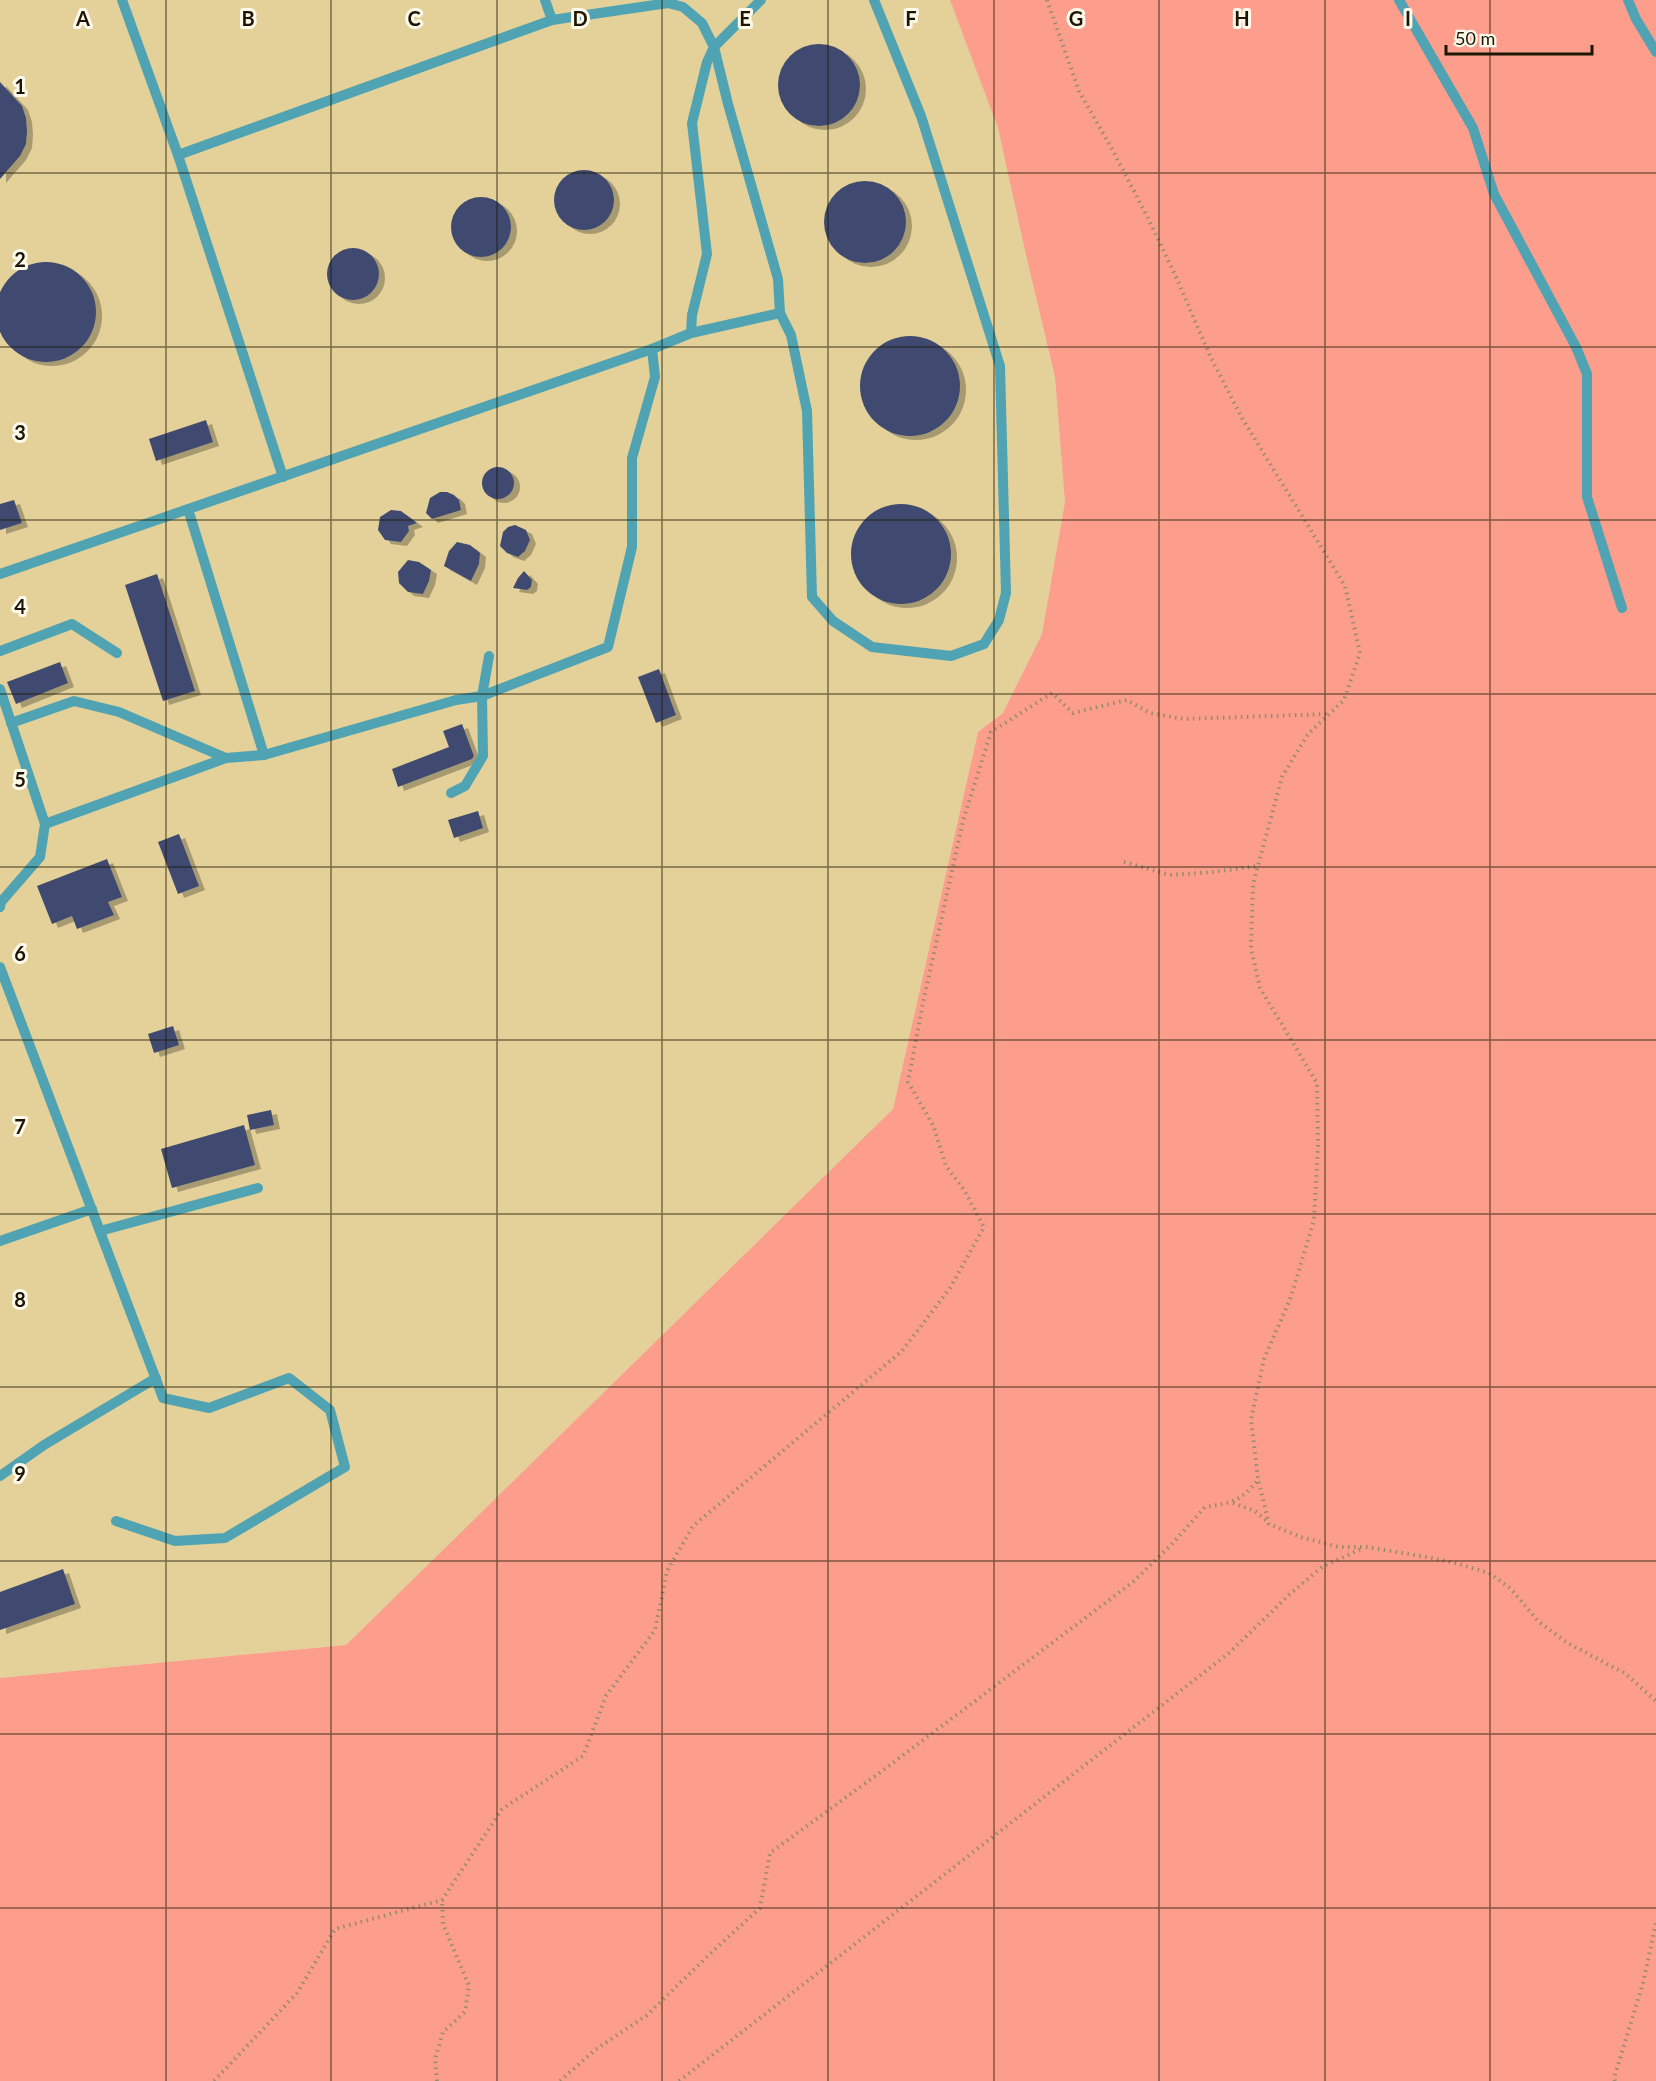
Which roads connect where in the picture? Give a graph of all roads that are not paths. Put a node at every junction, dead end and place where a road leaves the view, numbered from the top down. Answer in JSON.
{"nodes":[{"id":1,"x":122,"y":0,"type":"edge"},
{"id":2,"x":545,"y":0,"type":"edge"},
{"id":3,"x":761,"y":0,"type":"edge"},
{"id":4,"x":874,"y":0,"type":"edge"},
{"id":5,"x":1399,"y":0,"type":"edge"},
{"id":6,"x":1628,"y":0,"type":"edge"},
{"id":7,"x":552,"y":20,"type":"junction"},
{"id":8,"x":714,"y":47,"type":"junction"},
{"id":9,"x":1656,"y":52,"type":"edge"},
{"id":10,"x":178,"y":155,"type":"junction"},
{"id":11,"x":780,"y":313,"type":"junction"},
{"id":12,"x":691,"y":333,"type":"junction"},
{"id":13,"x":652,"y":349,"type":"junction"},
{"id":14,"x":283,"y":477,"type":"junction"},
{"id":15,"x":188,"y":509,"type":"junction"},
{"id":16,"x":0,"y":574,"type":"edge"},
{"id":17,"x":1622,"y":608,"type":"dead end"},
{"id":18,"x":0,"y":651,"type":"edge"},
{"id":19,"x":117,"y":653,"type":"dead end"},
{"id":20,"x":489,"y":656,"type":"dead end"},
{"id":21,"x":0,"y":689,"type":"edge"},
{"id":22,"x":482,"y":696,"type":"junction"},
{"id":23,"x":12,"y":723,"type":"junction"},
{"id":24,"x":264,"y":755,"type":"junction"},
{"id":25,"x":226,"y":758,"type":"junction"},
{"id":26,"x":452,"y":793,"type":"dead end"},
{"id":27,"x":45,"y":824,"type":"junction"},
{"id":28,"x":0,"y":907,"type":"edge"},
{"id":29,"x":0,"y":967,"type":"edge"},
{"id":30,"x":258,"y":1188,"type":"dead end"},
{"id":31,"x":92,"y":1209,"type":"junction"},
{"id":32,"x":100,"y":1231,"type":"junction"},
{"id":33,"x":0,"y":1241,"type":"edge"},
{"id":34,"x":156,"y":1378,"type":"junction"},
{"id":35,"x":0,"y":1476,"type":"edge"},
{"id":36,"x":116,"y":1521,"type":"dead end"}],
"edges":[{"from":1,"to":10,"type":"lane"},
{"from":2,"to":7,"type":"lane"},
{"from":3,"to":8,"type":"lane"},
{"from":4,"to":11,"type":"lane"},
{"from":5,"to":17,"type":"lane"},
{"from":6,"to":9,"type":"lane"},
{"from":7,"to":8,"type":"lane"},
{"from":7,"to":10,"type":"lane"},
{"from":8,"to":11,"type":"lane"},
{"from":8,"to":12,"type":"lane"},
{"from":10,"to":14,"type":"lane"},
{"from":11,"to":12,"type":"lane"},
{"from":12,"to":13,"type":"lane"},
{"from":13,"to":14,"type":"lane"},
{"from":13,"to":22,"type":"lane"},
{"from":14,"to":15,"type":"lane"},
{"from":15,"to":16,"type":"lane"},
{"from":15,"to":24,"type":"lane"},
{"from":18,"to":19,"type":"lane"},
{"from":20,"to":22,"type":"lane"},
{"from":21,"to":23,"type":"lane"},
{"from":22,"to":24,"type":"lane"},
{"from":22,"to":26,"type":"lane"},
{"from":23,"to":25,"type":"lane"},
{"from":23,"to":27,"type":"lane"},
{"from":24,"to":25,"type":"lane"},
{"from":25,"to":27,"type":"lane"},
{"from":27,"to":28,"type":"lane"},
{"from":29,"to":31,"type":"lane"},
{"from":30,"to":32,"type":"lane"},
{"from":31,"to":32,"type":"lane"},
{"from":31,"to":33,"type":"lane"},
{"from":32,"to":34,"type":"lane"},
{"from":34,"to":35,"type":"lane"},
{"from":34,"to":36,"type":"lane"}]}
